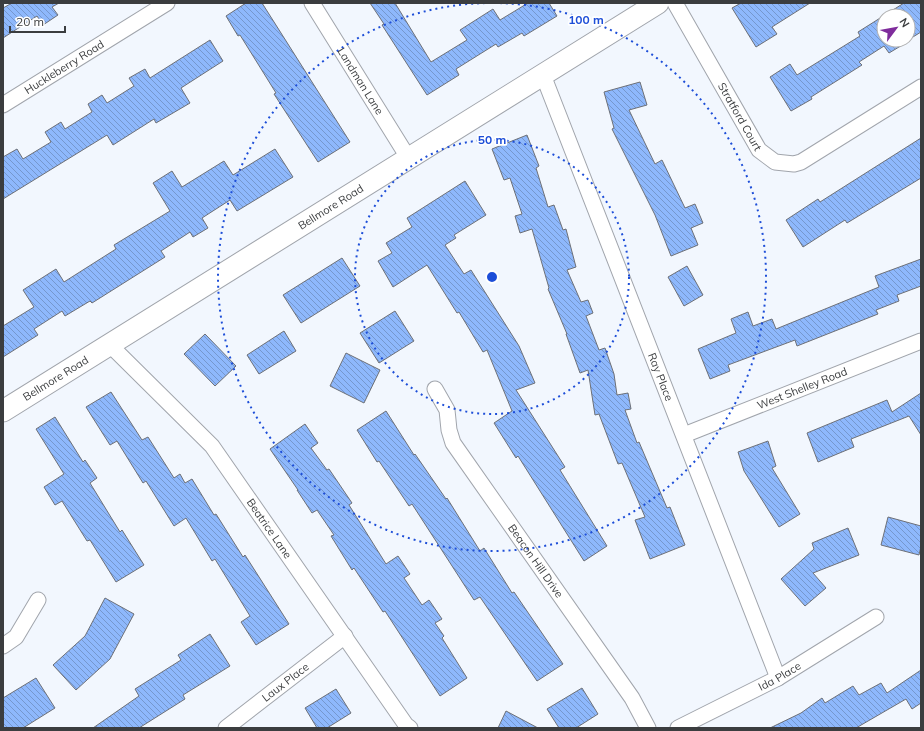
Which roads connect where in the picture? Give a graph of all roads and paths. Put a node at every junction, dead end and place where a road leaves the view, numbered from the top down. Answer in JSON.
{"nodes":[{"id":1,"x":167,"y":3,"type":"edge"},
{"id":2,"x":312,"y":3,"type":"edge"},
{"id":3,"x":658,"y":3,"type":"edge"},
{"id":4,"x":675,"y":3,"type":"edge"},
{"id":5,"x":543,"y":75,"type":"junction"},
{"id":6,"x":921,"y":87,"type":"edge"},
{"id":7,"x":3,"y":105,"type":"edge"},
{"id":8,"x":409,"y":158,"type":"junction"},
{"id":9,"x":921,"y":341,"type":"edge"},
{"id":10,"x":110,"y":345,"type":"junction"},
{"id":11,"x":436,"y":389,"type":"dead end"},
{"id":12,"x":3,"y":411,"type":"edge"},
{"id":13,"x":684,"y":435,"type":"junction"},
{"id":14,"x":38,"y":600,"type":"dead end"},
{"id":15,"x":876,"y":617,"type":"dead end"},
{"id":16,"x":345,"y":636,"type":"junction"},
{"id":17,"x":3,"y":646,"type":"edge"},
{"id":18,"x":778,"y":678,"type":"junction"},
{"id":19,"x":226,"y":728,"type":"edge"},
{"id":20,"x":410,"y":728,"type":"edge"},
{"id":21,"x":648,"y":728,"type":"edge"},
{"id":22,"x":678,"y":728,"type":"edge"}],
"edges":[{"from":1,"to":7,"type":"street","name":"Huckleberry Road"},
{"from":2,"to":8,"type":"street","name":"Landman Lane"},
{"from":3,"to":5,"type":"main road","name":"Bellmore Road"},
{"from":4,"to":6,"type":"street","name":"Stratford Court"},
{"from":5,"to":8,"type":"main road","name":"Bellmore Road"},
{"from":5,"to":13,"type":"street","name":"Ray Place"},
{"from":8,"to":10,"type":"main road","name":"Bellmore Road"},
{"from":9,"to":13,"type":"street","name":"West Shelley Road"},
{"from":10,"to":12,"type":"main road","name":"Bellmore Road"},
{"from":10,"to":16,"type":"street","name":"Beatrice Lane"},
{"from":11,"to":21,"type":"street","name":"Beacon Hill Drive"},
{"from":13,"to":18,"type":"street","name":"Ray Place"},
{"from":14,"to":17,"type":"street"},
{"from":15,"to":18,"type":"street","name":"Ida Place"},
{"from":16,"to":19,"type":"street","name":"Laux Place"},
{"from":16,"to":20,"type":"street","name":"Beatrice Lane"},
{"from":18,"to":22,"type":"street","name":"Ida Place"}]}
